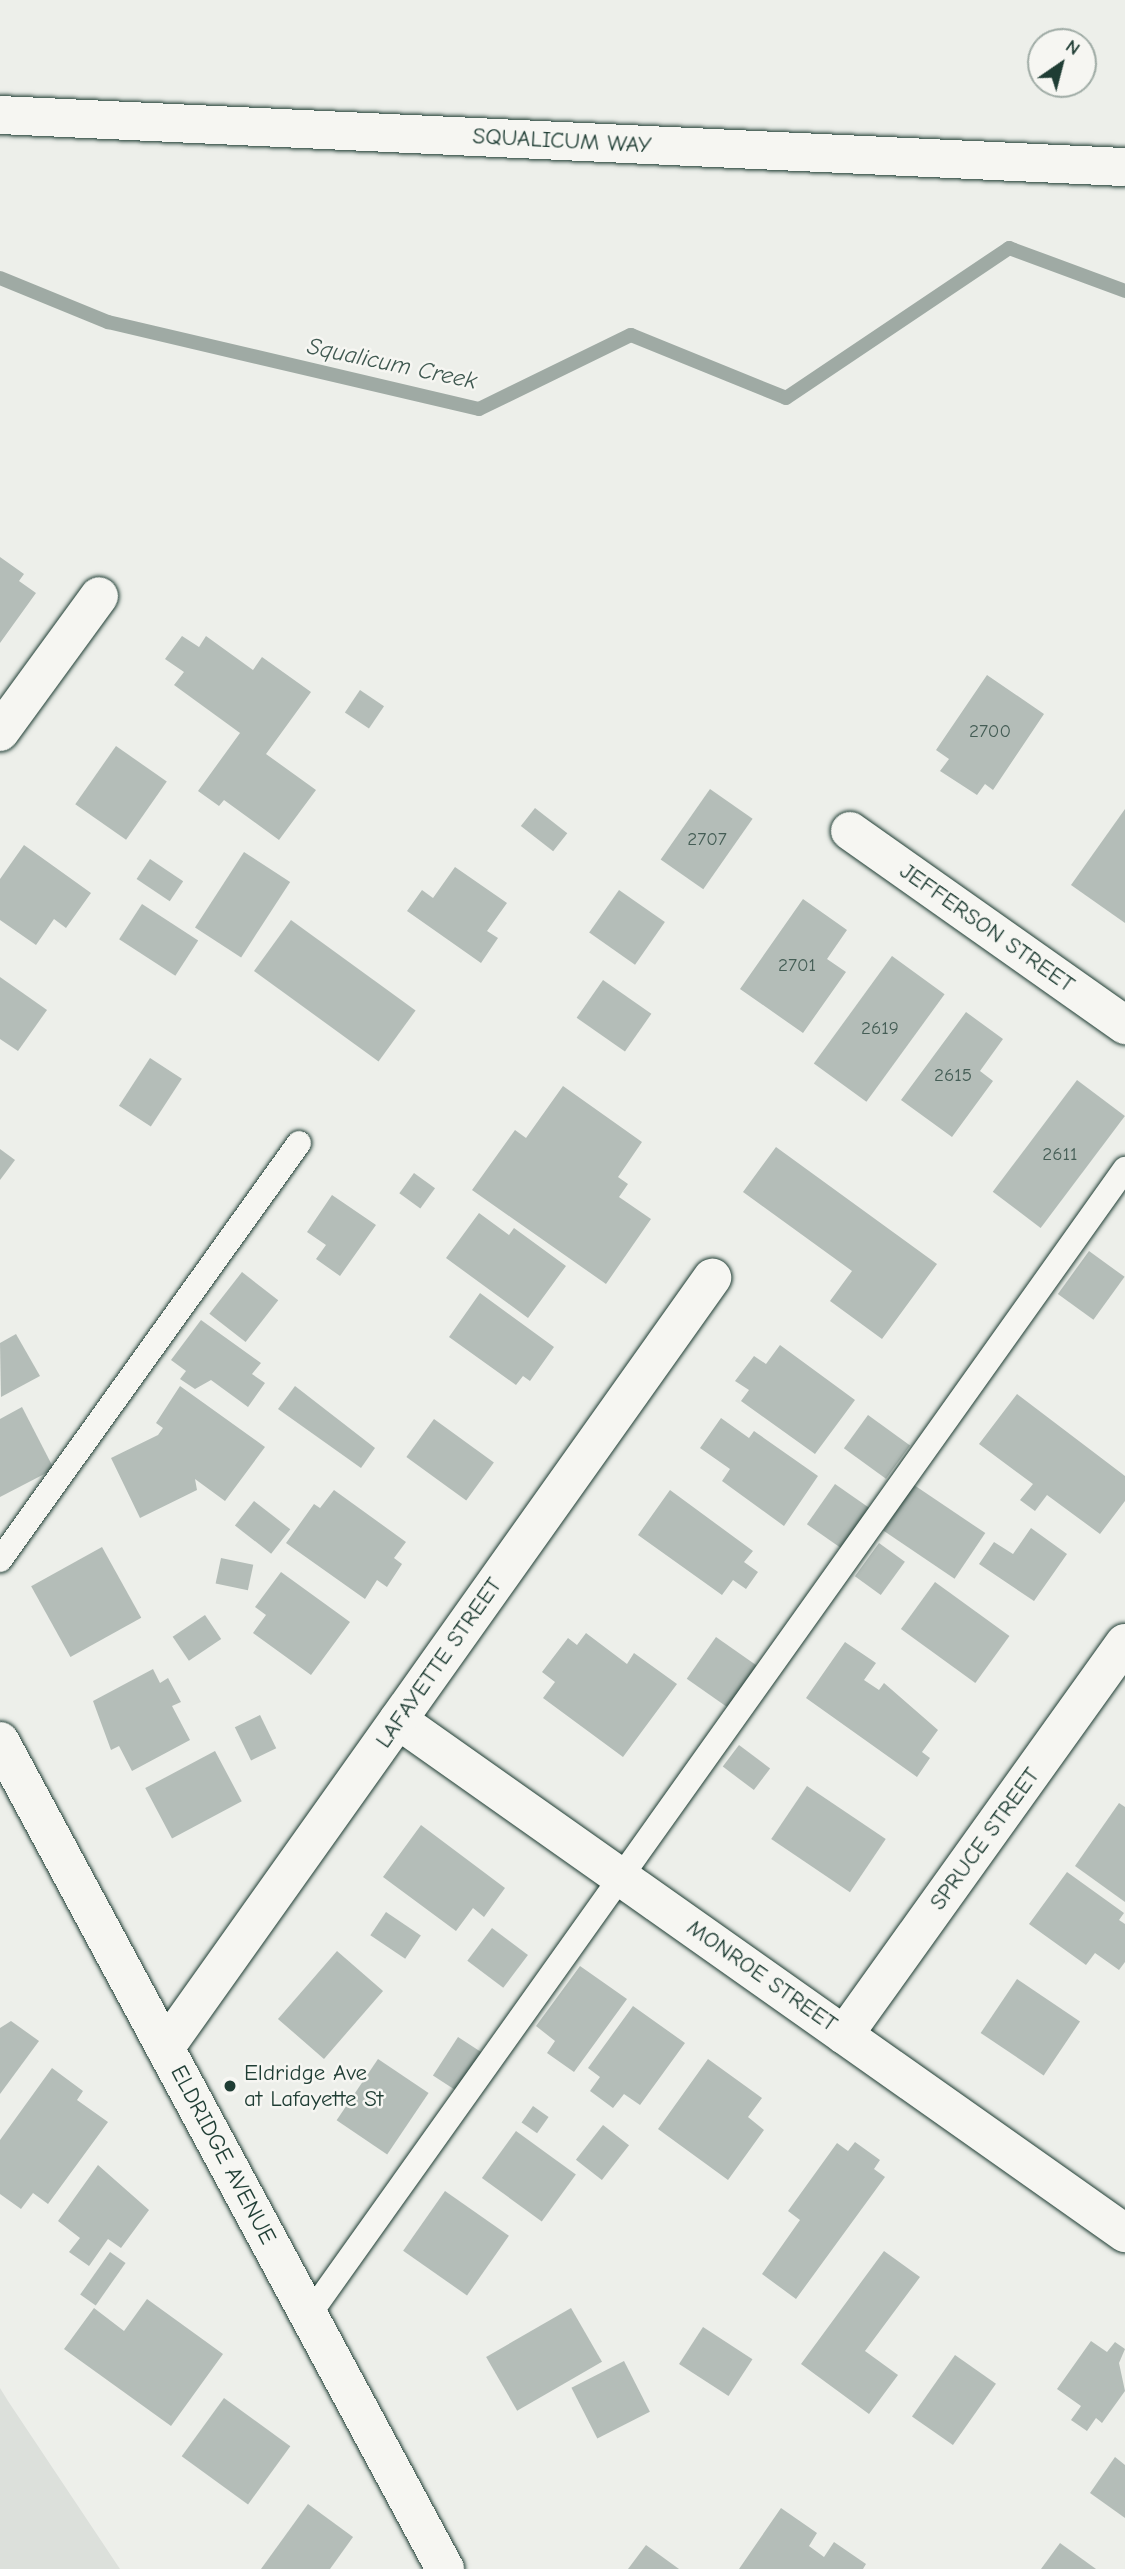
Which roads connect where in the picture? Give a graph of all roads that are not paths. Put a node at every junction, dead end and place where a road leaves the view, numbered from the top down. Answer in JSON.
{"nodes":[{"id":1,"x":0,"y":115,"type":"edge"},
{"id":2,"x":1125,"y":167,"type":"edge"},
{"id":3,"x":99,"y":596,"type":"dead end"},
{"id":4,"x":0,"y":732,"type":"edge"},
{"id":5,"x":850,"y":831,"type":"dead end"},
{"id":6,"x":1125,"y":1025,"type":"edge"},
{"id":7,"x":299,"y":1143,"type":"dead end"},
{"id":8,"x":1125,"y":1169,"type":"edge"},
{"id":9,"x":712,"y":1278,"type":"dead end"},
{"id":10,"x":0,"y":1560,"type":"edge"},
{"id":11,"x":1125,"y":1643,"type":"edge"},
{"id":12,"x":398,"y":1720,"type":"junction"},
{"id":13,"x":0,"y":1741,"type":"edge"},
{"id":14,"x":621,"y":1877,"type":"junction"},
{"id":15,"x":844,"y":2035,"type":"junction"},
{"id":16,"x":165,"y":2048,"type":"junction"},
{"id":17,"x":1125,"y":2233,"type":"edge"},
{"id":18,"x":309,"y":2315,"type":"junction"},
{"id":19,"x":445,"y":2569,"type":"edge"}],
"edges":[{"from":1,"to":2,"type":"street","name":"SQUALICUM WAY"},
{"from":3,"to":4,"type":"street"},
{"from":5,"to":6,"type":"street","name":"JEFFERSON STREET"},
{"from":7,"to":10,"type":"lane"},
{"from":8,"to":14,"type":"lane"},
{"from":9,"to":12,"type":"street","name":"LAFAYETTE STREET"},
{"from":11,"to":15,"type":"street","name":"SPRUCE STREET"},
{"from":12,"to":14,"type":"street","name":"MONROE STREET"},
{"from":12,"to":16,"type":"street","name":"LAFAYETTE STREET"},
{"from":13,"to":16,"type":"street","name":"ELDRIDGE AVENUE"},
{"from":14,"to":15,"type":"street","name":"MONROE STREET"},
{"from":14,"to":18,"type":"lane"},
{"from":15,"to":17,"type":"street","name":"MONROE STREET"},
{"from":16,"to":18,"type":"street","name":"ELDRIDGE AVENUE"},
{"from":18,"to":19,"type":"street","name":"ELDRIDGE AVENUE"}]}
